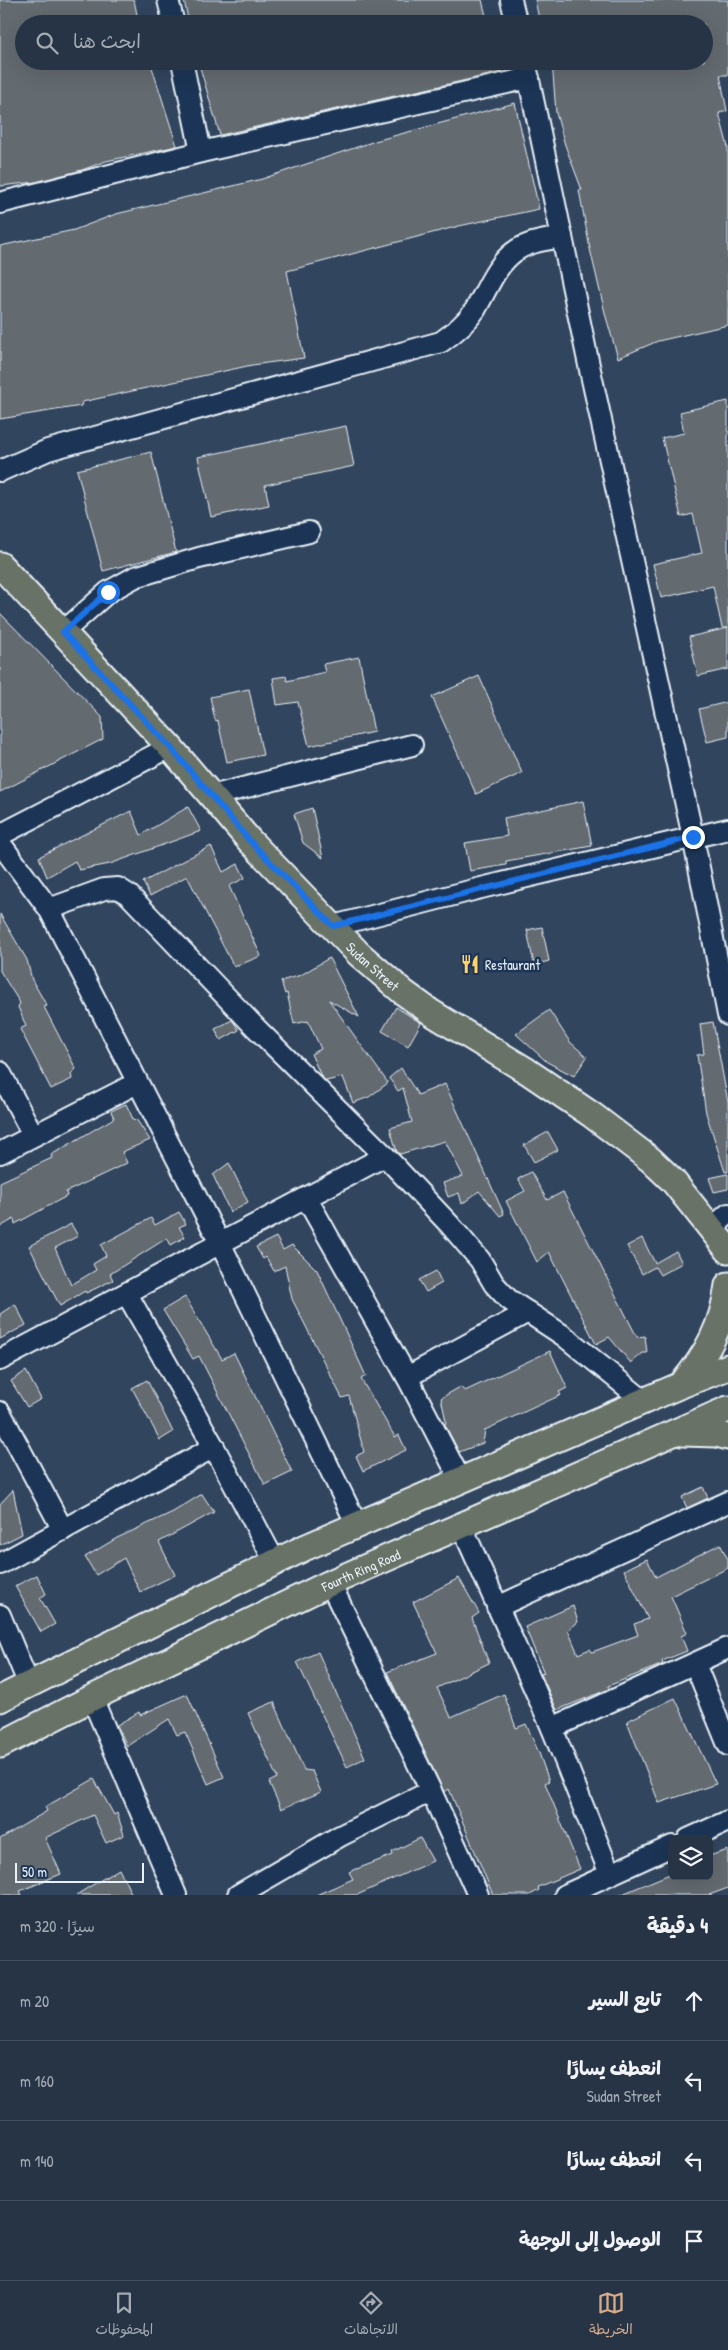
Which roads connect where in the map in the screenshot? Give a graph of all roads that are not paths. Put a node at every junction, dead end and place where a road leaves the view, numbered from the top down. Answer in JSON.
{"nodes":[{"id":1,"x":168,"y":0,"type":"edge"},
{"id":2,"x":511,"y":0,"type":"edge"},
{"id":3,"x":172,"y":15,"type":"edge"},
{"id":4,"x":515,"y":15,"type":"edge"},
{"id":5,"x":184,"y":70,"type":"edge"},
{"id":6,"x":527,"y":70,"type":"edge"},
{"id":7,"x":201,"y":152,"type":"junction"},
{"id":8,"x":0,"y":203,"type":"edge"},
{"id":9,"x":562,"y":237,"type":"junction"},
{"id":10,"x":0,"y":471,"type":"edge"},
{"id":11,"x":309,"y":532,"type":"dead end"},
{"id":12,"x":0,"y":564,"type":"edge"},
{"id":13,"x":63,"y":632,"type":"junction"},
{"id":14,"x":412,"y":745,"type":"dead end"},
{"id":15,"x":170,"y":747,"type":"junction"},
{"id":16,"x":211,"y":796,"type":"junction"},
{"id":17,"x":728,"y":829,"type":"edge"},
{"id":18,"x":0,"y":835,"type":"edge"},
{"id":19,"x":693,"y":837,"type":"junction"},
{"id":20,"x":0,"y":843,"type":"edge"},
{"id":21,"x":49,"y":909,"type":"junction"},
{"id":22,"x":333,"y":926,"type":"junction"},
{"id":23,"x":728,"y":1015,"type":"edge"},
{"id":24,"x":0,"y":1072,"type":"edge"},
{"id":25,"x":137,"y":1083,"type":"junction"},
{"id":26,"x":34,"y":1135,"type":"junction"},
{"id":27,"x":0,"y":1152,"type":"edge"},
{"id":28,"x":385,"y":1156,"type":"junction"},
{"id":29,"x":307,"y":1199,"type":"junction"},
{"id":30,"x":720,"y":1221,"type":"edge"},
{"id":31,"x":221,"y":1245,"type":"junction"},
{"id":32,"x":728,"y":1250,"type":"edge"},
{"id":33,"x":728,"y":1285,"type":"edge"},
{"id":34,"x":127,"y":1294,"type":"junction"},
{"id":35,"x":528,"y":1312,"type":"junction"},
{"id":36,"x":0,"y":1360,"type":"edge"},
{"id":37,"x":728,"y":1367,"type":"edge"},
{"id":38,"x":408,"y":1377,"type":"junction"},
{"id":39,"x":681,"y":1385,"type":"junction"},
{"id":40,"x":644,"y":1401,"type":"junction"},
{"id":41,"x":728,"y":1409,"type":"edge"},
{"id":42,"x":0,"y":1412,"type":"edge"},
{"id":43,"x":676,"y":1433,"type":"junction"},
{"id":44,"x":728,"y":1437,"type":"edge"},
{"id":45,"x":214,"y":1447,"type":"junction"},
{"id":46,"x":461,"y":1481,"type":"junction"},
{"id":47,"x":728,"y":1502,"type":"edge"},
{"id":48,"x":357,"y":1526,"type":"junction"},
{"id":49,"x":462,"y":1526,"type":"junction"},
{"id":50,"x":63,"y":1530,"type":"junction"},
{"id":51,"x":275,"y":1562,"type":"junction"},
{"id":52,"x":0,"y":1564,"type":"edge"},
{"id":53,"x":330,"y":1583,"type":"junction"},
{"id":54,"x":497,"y":1607,"type":"junction"},
{"id":55,"x":0,"y":1615,"type":"edge"},
{"id":56,"x":728,"y":1648,"type":"edge"},
{"id":57,"x":695,"y":1664,"type":"junction"},
{"id":58,"x":29,"y":1685,"type":"junction"},
{"id":59,"x":92,"y":1698,"type":"junction"},
{"id":60,"x":0,"y":1699,"type":"edge"},
{"id":61,"x":552,"y":1728,"type":"junction"},
{"id":62,"x":0,"y":1745,"type":"edge"},
{"id":63,"x":728,"y":1745,"type":"edge"},
{"id":64,"x":431,"y":1791,"type":"junction"},
{"id":65,"x":728,"y":1821,"type":"edge"},
{"id":66,"x":697,"y":1835,"type":"edge"},
{"id":67,"x":668,"y":1848,"type":"edge"},
{"id":68,"x":610,"y":1874,"type":"junction"},
{"id":69,"x":267,"y":1888,"type":"edge"},
{"id":70,"x":176,"y":1895,"type":"edge"},
{"id":71,"x":238,"y":1895,"type":"edge"},
{"id":72,"x":478,"y":1895,"type":"edge"},
{"id":73,"x":565,"y":1895,"type":"edge"}],
"edges":[{"from":1,"to":3,"type":"street"},
{"from":2,"to":4,"type":"street"},
{"from":5,"to":7,"type":"street"},
{"from":6,"to":7,"type":"street"},
{"from":6,"to":9,"type":"street"},
{"from":7,"to":8,"type":"street"},
{"from":9,"to":10,"type":"street"},
{"from":9,"to":19,"type":"street"},
{"from":11,"to":13,"type":"street"},
{"from":12,"to":13,"type":"main road","name":"Sudan Street"},
{"from":13,"to":15,"type":"main road","name":"Sudan Street"},
{"from":14,"to":16,"type":"street"},
{"from":15,"to":16,"type":"main road","name":"Sudan Street"},
{"from":15,"to":18,"type":"street"},
{"from":16,"to":22,"type":"main road","name":"Sudan Street"},
{"from":17,"to":19,"type":"street"},
{"from":19,"to":22,"type":"street"},
{"from":19,"to":23,"type":"street"},
{"from":20,"to":21,"type":"street"},
{"from":21,"to":25,"type":"street"},
{"from":21,"to":28,"type":"street"},
{"from":22,"to":30,"type":"main road","name":"Sudan Street"},
{"from":24,"to":26,"type":"street"},
{"from":25,"to":26,"type":"street"},
{"from":25,"to":31,"type":"street"},
{"from":26,"to":27,"type":"street"},
{"from":28,"to":29,"type":"street"},
{"from":28,"to":35,"type":"street"},
{"from":29,"to":31,"type":"street"},
{"from":29,"to":38,"type":"street"},
{"from":30,"to":32,"type":"main road","name":"Sudan Street"},
{"from":31,"to":34,"type":"street"},
{"from":31,"to":48,"type":"street"},
{"from":33,"to":39,"type":"main road"},
{"from":34,"to":36,"type":"street"},
{"from":34,"to":45,"type":"street"},
{"from":35,"to":38,"type":"street"},
{"from":35,"to":40,"type":"street"},
{"from":37,"to":39,"type":"main road"},
{"from":38,"to":46,"type":"street"},
{"from":39,"to":40,"type":"main road"},
{"from":40,"to":46,"type":"main road"},
{"from":41,"to":43,"type":"main road","name":"Fourth Ring Road"},
{"from":42,"to":50,"type":"street"},
{"from":43,"to":44,"type":"main road"},
{"from":43,"to":49,"type":"main road","name":"Fourth Ring Road"},
{"from":45,"to":50,"type":"street"},
{"from":45,"to":51,"type":"street"},
{"from":46,"to":48,"type":"main road"},
{"from":47,"to":54,"type":"street"},
{"from":48,"to":51,"type":"main road"},
{"from":49,"to":53,"type":"main road","name":"Fourth Ring Road"},
{"from":49,"to":54,"type":"street"},
{"from":50,"to":52,"type":"street"},
{"from":51,"to":58,"type":"main road"},
{"from":53,"to":59,"type":"main road","name":"Fourth Ring Road"},
{"from":53,"to":64,"type":"street"},
{"from":54,"to":61,"type":"street"},
{"from":55,"to":58,"type":"street"},
{"from":56,"to":57,"type":"street"},
{"from":57,"to":61,"type":"street"},
{"from":57,"to":63,"type":"street"},
{"from":58,"to":60,"type":"main road"},
{"from":59,"to":62,"type":"main road","name":"Fourth Ring Road"},
{"from":59,"to":70,"type":"street"},
{"from":61,"to":68,"type":"street"},
{"from":64,"to":69,"type":"street"},
{"from":64,"to":72,"type":"street"},
{"from":65,"to":66,"type":"street"},
{"from":67,"to":68,"type":"street"},
{"from":68,"to":73,"type":"street"},
{"from":69,"to":71,"type":"street"}]}
